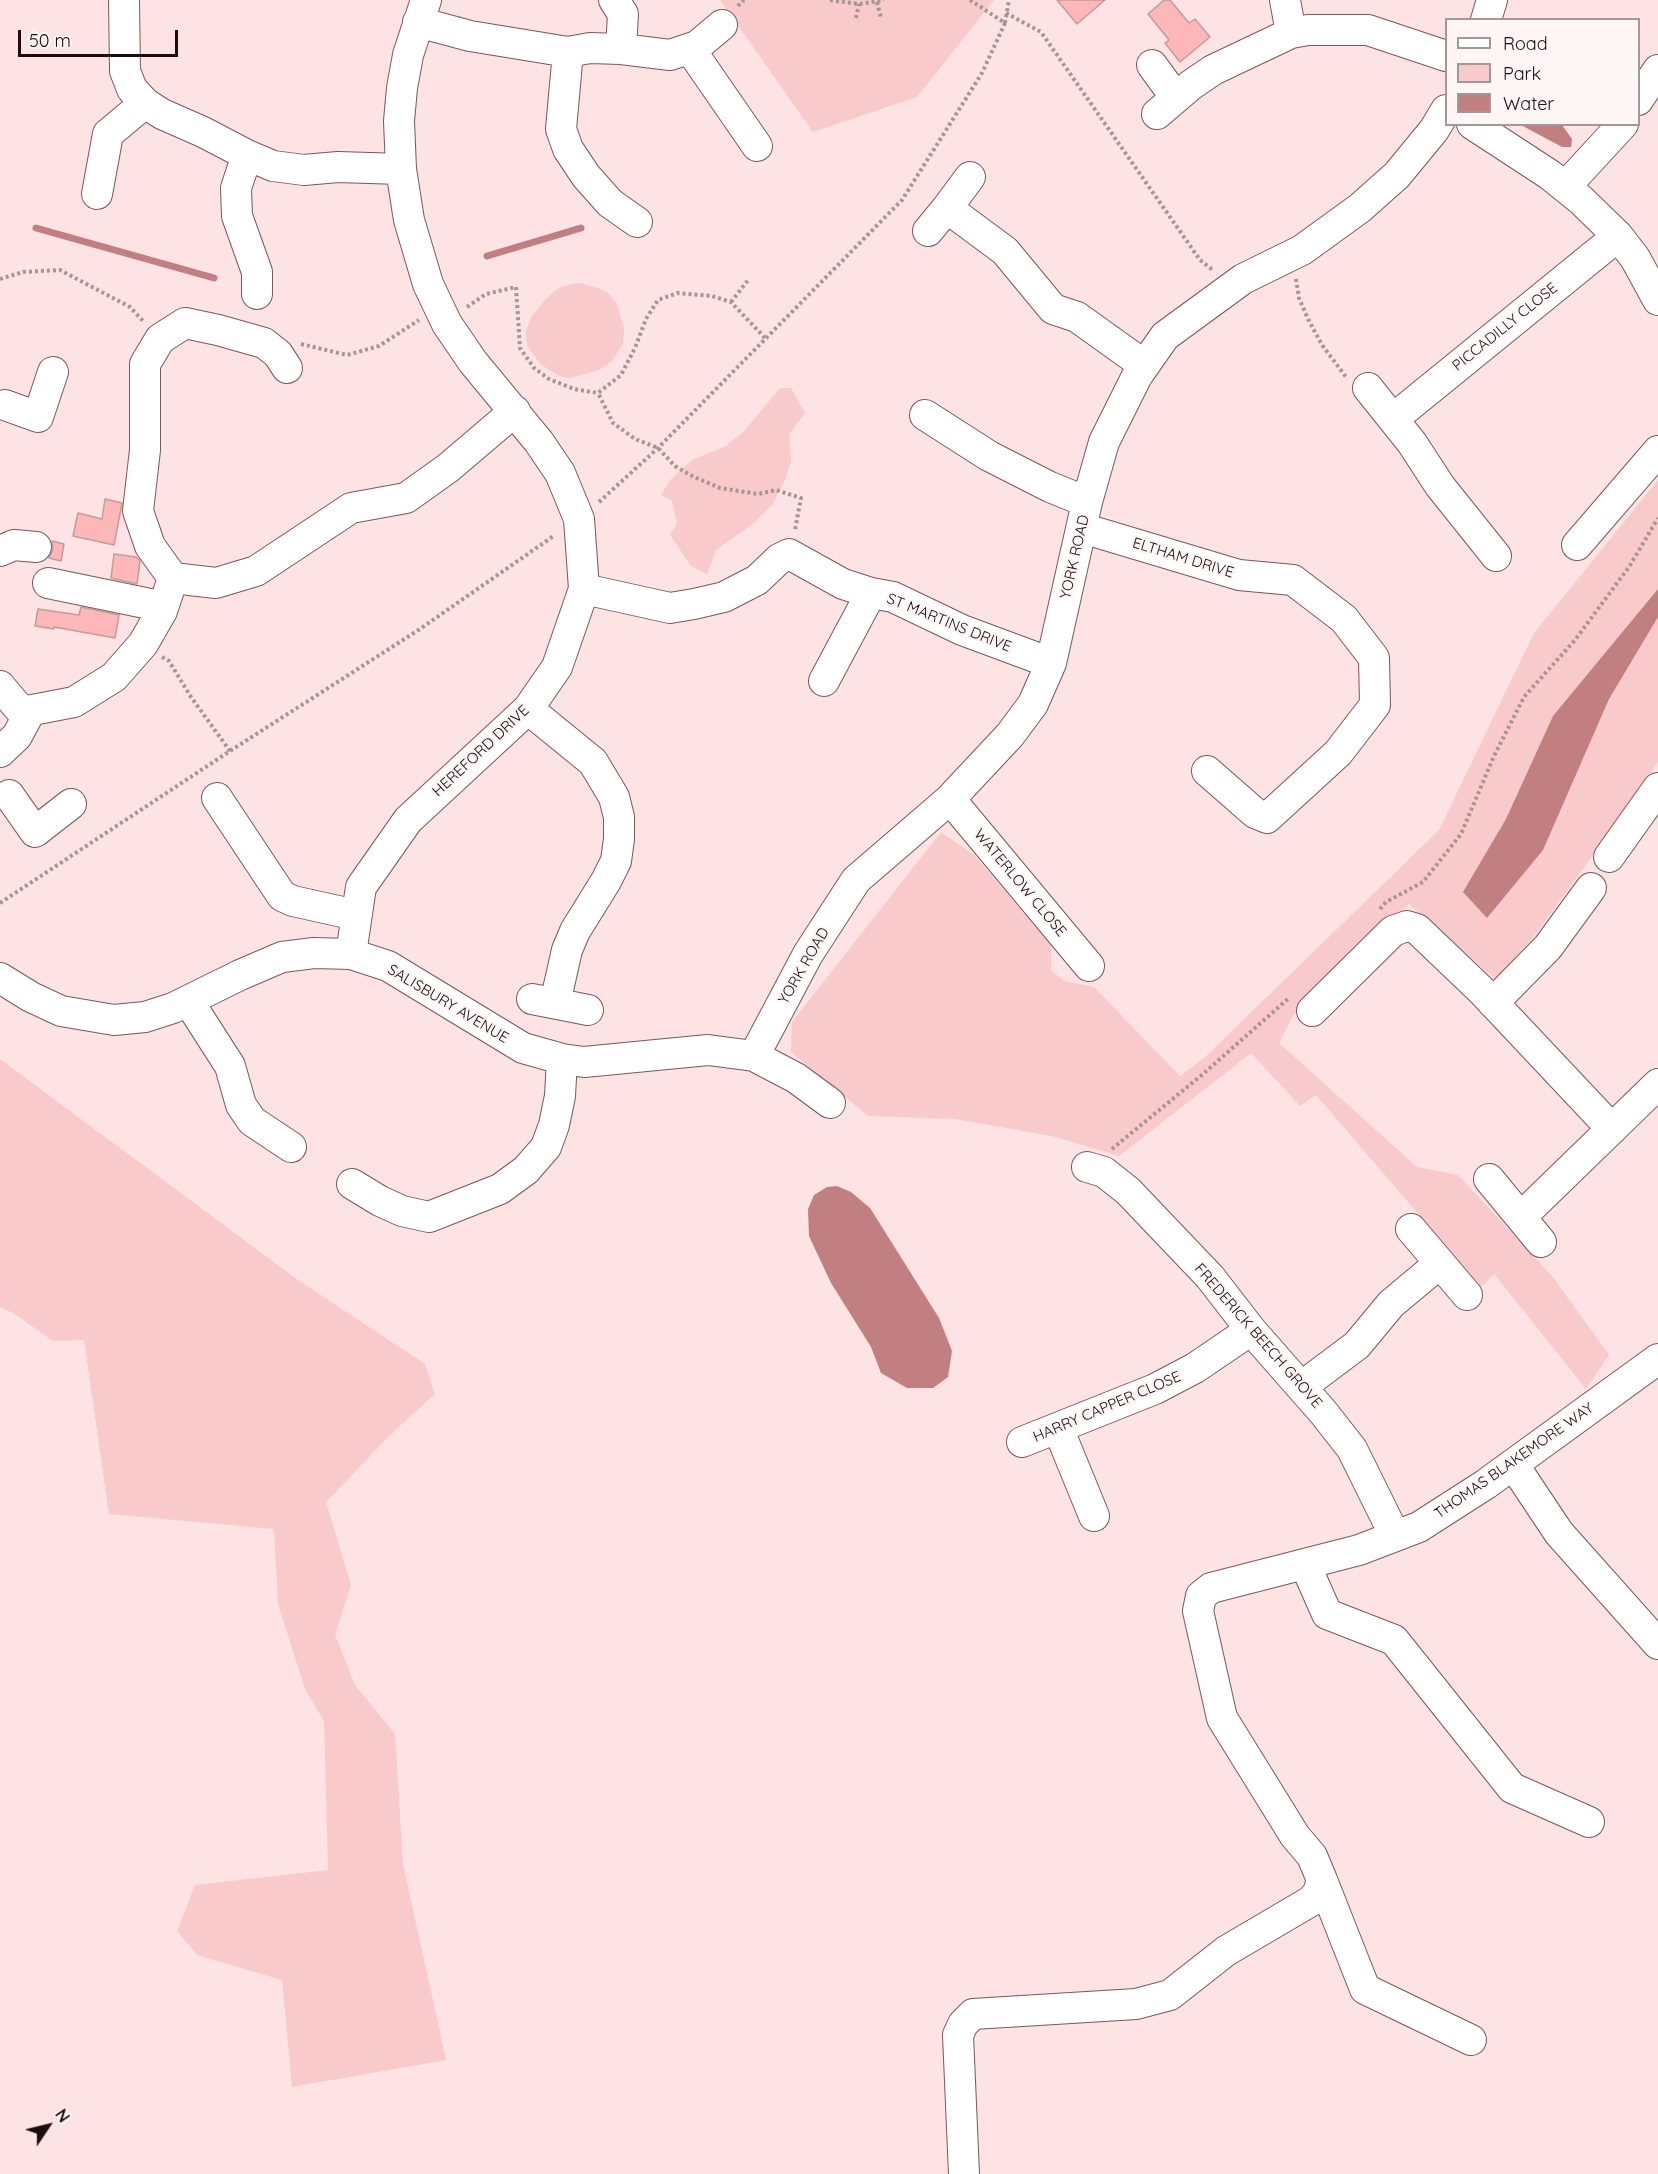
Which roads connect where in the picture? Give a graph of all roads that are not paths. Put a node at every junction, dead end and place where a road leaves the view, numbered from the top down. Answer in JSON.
{"nodes":[{"id":1,"x":124,"y":0,"type":"edge"},
{"id":2,"x":614,"y":0,"type":"edge"},
{"id":3,"x":1285,"y":0,"type":"edge"},
{"id":4,"x":1492,"y":0,"type":"edge"},
{"id":5,"x":422,"y":11,"type":"edge"},
{"id":6,"x":1487,"y":18,"type":"edge"},
{"id":7,"x":722,"y":25,"type":"dead end"},
{"id":8,"x":1290,"y":33,"type":"junction"},
{"id":9,"x":621,"y":49,"type":"junction"},
{"id":10,"x":690,"y":49,"type":"junction"},
{"id":11,"x":568,"y":52,"type":"junction"},
{"id":12,"x":1445,"y":56,"type":"edge"},
{"id":13,"x":1152,"y":65,"type":"dead end"},
{"id":14,"x":1658,"y":70,"type":"edge"},
{"id":15,"x":1640,"y":97,"type":"edge"},
{"id":16,"x":145,"y":103,"type":"junction"},
{"id":17,"x":1445,"y":113,"type":"edge"},
{"id":18,"x":1475,"y":126,"type":"edge"},
{"id":19,"x":1621,"y":126,"type":"edge"},
{"id":20,"x":757,"y":146,"type":"dead end"},
{"id":21,"x":247,"y":155,"type":"junction"},
{"id":22,"x":401,"y":170,"type":"junction"},
{"id":23,"x":970,"y":177,"type":"dead end"},
{"id":24,"x":1565,"y":187,"type":"junction"},
{"id":25,"x":97,"y":194,"type":"dead end"},
{"id":26,"x":947,"y":208,"type":"junction"},
{"id":27,"x":637,"y":222,"type":"dead end"},
{"id":28,"x":928,"y":231,"type":"dead end"},
{"id":29,"x":1618,"y":236,"type":"junction"},
{"id":30,"x":257,"y":294,"type":"dead end"},
{"id":31,"x":1658,"y":300,"type":"edge"},
{"id":32,"x":292,"y":356,"type":"road end"},
{"id":33,"x":1144,"y":365,"type":"junction"},
{"id":34,"x":53,"y":372,"type":"dead end"},
{"id":35,"x":1368,"y":388,"type":"road end"},
{"id":36,"x":5,"y":405,"type":"dead end"},
{"id":37,"x":515,"y":411,"type":"junction"},
{"id":38,"x":925,"y":415,"type":"dead end"},
{"id":39,"x":1393,"y":419,"type":"junction"},
{"id":40,"x":1658,"y":451,"type":"edge"},
{"id":41,"x":1085,"y":515,"type":"junction"},
{"id":42,"x":1577,"y":545,"type":"dead end"},
{"id":43,"x":36,"y":548,"type":"dead end"},
{"id":44,"x":0,"y":551,"type":"edge"},
{"id":45,"x":1496,"y":556,"type":"dead end"},
{"id":46,"x":173,"y":578,"type":"junction"},
{"id":47,"x":48,"y":583,"type":"dead end"},
{"id":48,"x":584,"y":589,"type":"junction"},
{"id":49,"x":871,"y":593,"type":"junction"},
{"id":50,"x":162,"y":611,"type":"junction"},
{"id":51,"x":1051,"y":663,"type":"junction"},
{"id":52,"x":824,"y":681,"type":"dead end"},
{"id":53,"x":0,"y":686,"type":"edge"},
{"id":54,"x":528,"y":709,"type":"junction"},
{"id":55,"x":32,"y":710,"type":"junction"},
{"id":56,"x":0,"y":752,"type":"edge"},
{"id":57,"x":1208,"y":771,"type":"dead end"},
{"id":58,"x":3,"y":786,"type":"edge"},
{"id":59,"x":1658,"y":788,"type":"edge"},
{"id":60,"x":217,"y":798,"type":"dead end"},
{"id":61,"x":950,"y":799,"type":"junction"},
{"id":62,"x":70,"y":804,"type":"dead end"},
{"id":63,"x":1609,"y":857,"type":"dead end"},
{"id":64,"x":1592,"y":888,"type":"dead end"},
{"id":65,"x":356,"y":915,"type":"junction"},
{"id":66,"x":351,"y":954,"type":"junction"},
{"id":67,"x":1089,"y":966,"type":"dead end"},
{"id":68,"x":0,"y":978,"type":"edge"},
{"id":69,"x":189,"y":1002,"type":"junction"},
{"id":70,"x":1303,"y":1002,"type":"road end"},
{"id":71,"x":1493,"y":1003,"type":"junction"},
{"id":72,"x":588,"y":1010,"type":"dead end"},
{"id":73,"x":754,"y":1056,"type":"junction"},
{"id":74,"x":562,"y":1059,"type":"junction"},
{"id":75,"x":1657,"y":1088,"type":"edge"},
{"id":76,"x":830,"y":1103,"type":"dead end"},
{"id":77,"x":1612,"y":1129,"type":"junction"},
{"id":78,"x":291,"y":1147,"type":"dead end"},
{"id":79,"x":1087,"y":1167,"type":"road end"},
{"id":80,"x":1489,"y":1179,"type":"dead end"},
{"id":81,"x":352,"y":1184,"type":"dead end"},
{"id":82,"x":1521,"y":1217,"type":"junction"},
{"id":83,"x":1411,"y":1229,"type":"dead end"},
{"id":84,"x":1541,"y":1242,"type":"dead end"},
{"id":85,"x":1440,"y":1263,"type":"junction"},
{"id":86,"x":1467,"y":1295,"type":"dead end"},
{"id":87,"x":1251,"y":1330,"type":"junction"},
{"id":88,"x":1658,"y":1359,"type":"edge"},
{"id":89,"x":1301,"y":1387,"type":"junction"},
{"id":90,"x":1058,"y":1428,"type":"junction"},
{"id":91,"x":1022,"y":1442,"type":"dead end"},
{"id":92,"x":1512,"y":1464,"type":"junction"},
{"id":93,"x":1094,"y":1516,"type":"dead end"},
{"id":94,"x":1395,"y":1536,"type":"junction"},
{"id":95,"x":1305,"y":1564,"type":"junction"},
{"id":96,"x":1658,"y":1644,"type":"edge"},
{"id":97,"x":1589,"y":1822,"type":"dead end"},
{"id":98,"x":1322,"y":1880,"type":"junction"},
{"id":99,"x":1471,"y":2040,"type":"dead end"},
{"id":100,"x":964,"y":2174,"type":"edge"}],
"edges":[{"from":1,"to":16,"type":"street"},
{"from":2,"to":9,"type":"street"},
{"from":3,"to":8,"type":"street"},
{"from":4,"to":6,"type":"street"},
{"from":5,"to":11,"type":"street"},
{"from":5,"to":22,"type":"street","name":"HEREFORD DRIVE"},
{"from":7,"to":10,"type":"street"},
{"from":8,"to":12,"type":"street"},
{"from":8,"to":13,"type":"street"},
{"from":9,"to":10,"type":"street"},
{"from":9,"to":11,"type":"street"},
{"from":10,"to":20,"type":"street"},
{"from":11,"to":27,"type":"street"},
{"from":14,"to":15,"type":"street"},
{"from":16,"to":21,"type":"street"},
{"from":16,"to":25,"type":"street"},
{"from":17,"to":33,"type":"street","name":"YORK ROAD"},
{"from":18,"to":24,"type":"street"},
{"from":19,"to":24,"type":"street"},
{"from":21,"to":22,"type":"street"},
{"from":21,"to":30,"type":"street"},
{"from":22,"to":37,"type":"street","name":"HEREFORD DRIVE"},
{"from":23,"to":26,"type":"street"},
{"from":24,"to":29,"type":"street"},
{"from":26,"to":28,"type":"street"},
{"from":26,"to":33,"type":"street"},
{"from":29,"to":31,"type":"street"},
{"from":29,"to":39,"type":"street","name":"PICCADILLY CLOSE"},
{"from":32,"to":46,"type":"street"},
{"from":33,"to":41,"type":"street","name":"YORK ROAD"},
{"from":34,"to":36,"type":"street"},
{"from":35,"to":39,"type":"street"},
{"from":37,"to":46,"type":"street"},
{"from":37,"to":48,"type":"street","name":"HEREFORD DRIVE"},
{"from":38,"to":41,"type":"street","name":"ELTHAM DRIVE"},
{"from":39,"to":45,"type":"street"},
{"from":40,"to":42,"type":"street"},
{"from":41,"to":51,"type":"street","name":"YORK ROAD"},
{"from":41,"to":57,"type":"street","name":"ELTHAM DRIVE"},
{"from":43,"to":44,"type":"street"},
{"from":46,"to":50,"type":"street"},
{"from":47,"to":50,"type":"street"},
{"from":48,"to":49,"type":"street","name":"ST MARTINS DRIVE"},
{"from":48,"to":54,"type":"street","name":"HEREFORD DRIVE"},
{"from":49,"to":51,"type":"street","name":"ST MARTINS DRIVE"},
{"from":49,"to":52,"type":"street"},
{"from":50,"to":55,"type":"street"},
{"from":51,"to":61,"type":"street","name":"YORK ROAD"},
{"from":53,"to":55,"type":"street"},
{"from":54,"to":65,"type":"street","name":"HEREFORD DRIVE"},
{"from":54,"to":72,"type":"street"},
{"from":55,"to":56,"type":"street"},
{"from":58,"to":62,"type":"street"},
{"from":59,"to":63,"type":"street"},
{"from":60,"to":65,"type":"street"},
{"from":61,"to":67,"type":"street","name":"WATERLOW CLOSE"},
{"from":61,"to":73,"type":"street","name":"YORK ROAD"},
{"from":64,"to":71,"type":"street"},
{"from":65,"to":66,"type":"street","name":"HEREFORD DRIVE"},
{"from":66,"to":69,"type":"street","name":"SALISBURY AVENUE"},
{"from":66,"to":74,"type":"street","name":"SALISBURY AVENUE"},
{"from":68,"to":69,"type":"street","name":"SALISBURY AVENUE"},
{"from":69,"to":78,"type":"street"},
{"from":70,"to":71,"type":"street"},
{"from":71,"to":77,"type":"street"},
{"from":73,"to":74,"type":"street","name":"SALISBURY AVENUE"},
{"from":73,"to":76,"type":"street","name":"SALISBURY AVENUE"},
{"from":74,"to":81,"type":"street"},
{"from":75,"to":77,"type":"street"},
{"from":77,"to":82,"type":"street"},
{"from":79,"to":87,"type":"street","name":"FREDERICK BEECH GROVE"},
{"from":80,"to":82,"type":"street"},
{"from":82,"to":84,"type":"street"},
{"from":83,"to":85,"type":"street"},
{"from":85,"to":86,"type":"street"},
{"from":85,"to":89,"type":"street"},
{"from":87,"to":89,"type":"street","name":"FREDERICK BEECH GROVE"},
{"from":87,"to":90,"type":"street","name":"HARRY CAPPER CLOSE"},
{"from":88,"to":92,"type":"street","name":"THOMAS BLAKEMORE WAY"},
{"from":89,"to":94,"type":"street","name":"FREDERICK BEECH GROVE"},
{"from":90,"to":91,"type":"street","name":"HARRY CAPPER CLOSE"},
{"from":90,"to":93,"type":"street"},
{"from":92,"to":94,"type":"street","name":"THOMAS BLAKEMORE WAY"},
{"from":92,"to":96,"type":"street"},
{"from":94,"to":95,"type":"street","name":"THOMAS BLAKEMORE WAY"},
{"from":95,"to":97,"type":"street"},
{"from":95,"to":98,"type":"street","name":"THOMAS BLAKEMORE WAY"},
{"from":98,"to":99,"type":"street","name":"THOMAS BLAKEMORE WAY"},
{"from":98,"to":100,"type":"street"}]}
